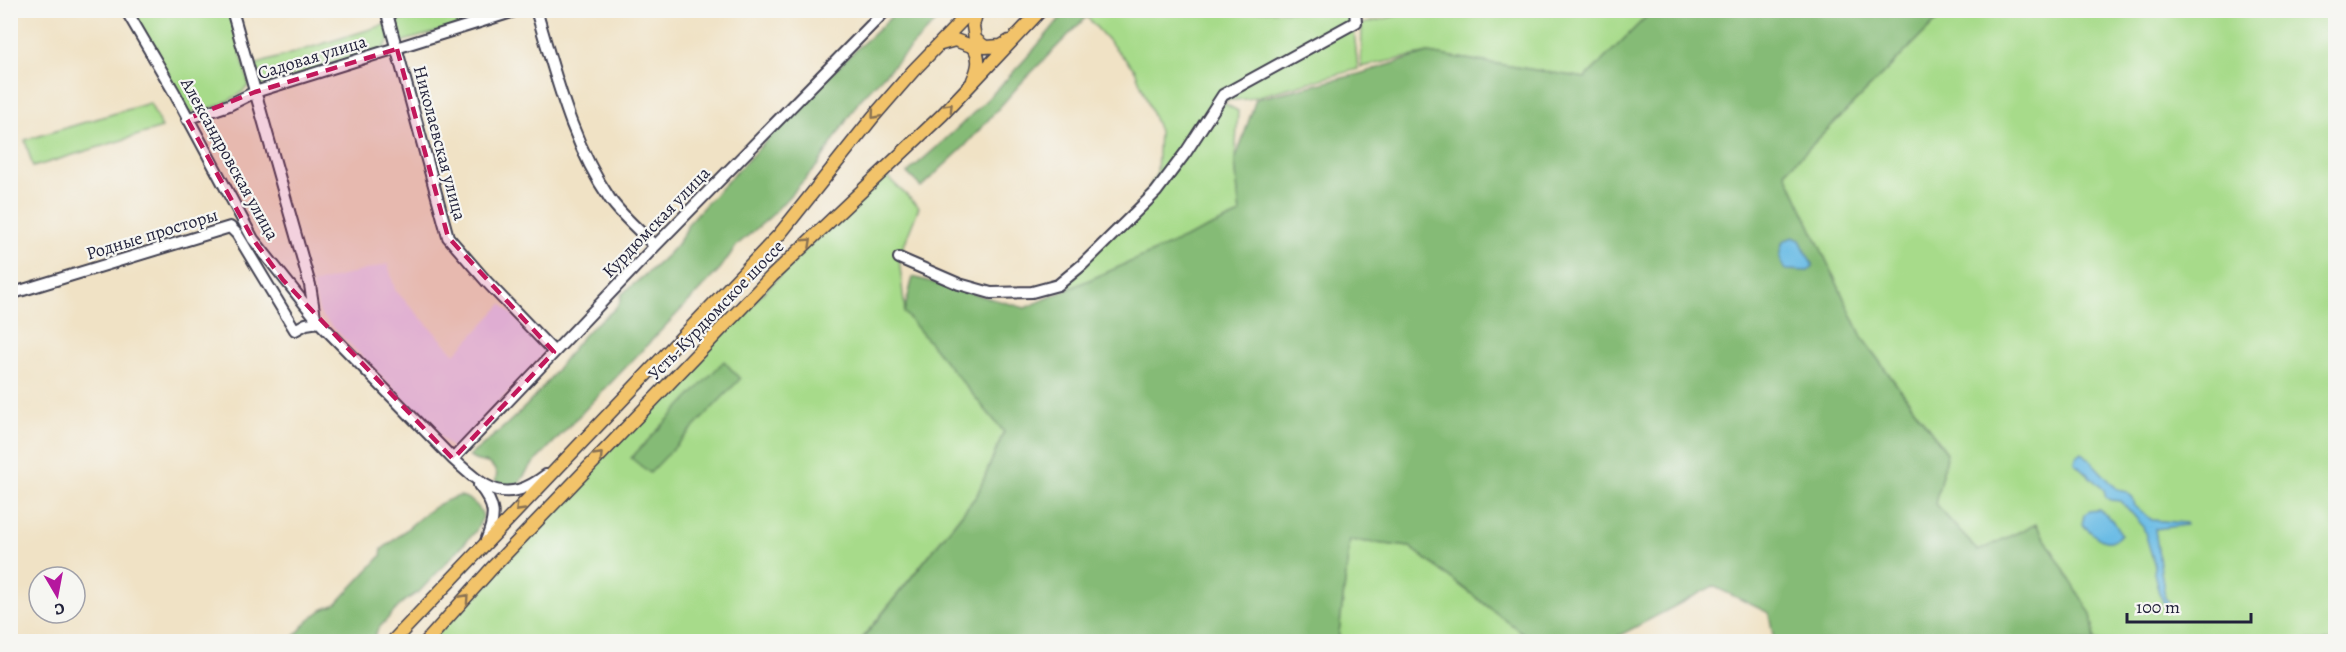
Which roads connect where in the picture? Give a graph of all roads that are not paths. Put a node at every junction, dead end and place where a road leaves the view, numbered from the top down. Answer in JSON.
{"nodes":[{"id":1,"x":126,"y":10,"type":"edge"},
{"id":2,"x":232,"y":10,"type":"edge"},
{"id":3,"x":386,"y":10,"type":"edge"},
{"id":4,"x":518,"y":10,"type":"edge"},
{"id":5,"x":536,"y":10,"type":"edge"},
{"id":6,"x":886,"y":10,"type":"edge"},
{"id":7,"x":972,"y":10,"type":"edge"},
{"id":8,"x":977,"y":10,"type":"edge"},
{"id":9,"x":1041,"y":10,"type":"edge"},
{"id":10,"x":1355,"y":10,"type":"edge"},
{"id":11,"x":1018,"y":36,"type":"junction"},
{"id":12,"x":938,"y":46,"type":"junction"},
{"id":13,"x":397,"y":48,"type":"junction"},
{"id":14,"x":970,"y":86,"type":"junction"},
{"id":15,"x":255,"y":92,"type":"junction"},
{"id":16,"x":187,"y":119,"type":"junction"},
{"id":17,"x":655,"y":246,"type":"junction"},
{"id":18,"x":899,"y":258,"type":"dead end"},
{"id":19,"x":10,"y":294,"type":"edge"},
{"id":20,"x":317,"y":320,"type":"junction"},
{"id":21,"x":554,"y":352,"type":"junction"},
{"id":22,"x":453,"y":459,"type":"junction"},
{"id":23,"x":565,"y":460,"type":"junction"},
{"id":24,"x":473,"y":477,"type":"junction"},
{"id":25,"x":485,"y":544,"type":"junction"},
{"id":26,"x":392,"y":642,"type":"edge"},
{"id":27,"x":426,"y":642,"type":"edge"}],
"edges":[{"from":1,"to":16,"type":"street","name":"Александровская улица"},
{"from":2,"to":15,"type":"street","name":"Александровская улица"},
{"from":3,"to":13,"type":"street","name":"Николаевская улица"},
{"from":4,"to":13,"type":"street","name":"Садовая улица"},
{"from":5,"to":17,"type":"street"},
{"from":6,"to":17,"type":"street","name":"Курдюмская улица"},
{"from":7,"to":12,"type":"main road","name":"Усть-Курдюмское шоссе"},
{"from":8,"to":11,"type":"main road"},
{"from":9,"to":11,"type":"main road","name":"Усть-Курдюмское шоссе"},
{"from":10,"to":18,"type":"street"},
{"from":11,"to":14,"type":"main road","name":"Усть-Курдюмское шоссе"},
{"from":12,"to":14,"type":"main road"},
{"from":12,"to":23,"type":"main road","name":"Усть-Курдюмское шоссе","one_way":true},
{"from":13,"to":15,"type":"street","name":"Садовая улица"},
{"from":13,"to":21,"type":"street","name":"Николаевская улица"},
{"from":27,"to":14,"type":"main road","name":"Усть-Курдюмское шоссе","one_way":true},
{"from":15,"to":16,"type":"street","name":"Садовая улица"},
{"from":15,"to":20,"type":"street","name":"Александровская улица"},
{"from":16,"to":20,"type":"street","name":"Александровская улица"},
{"from":17,"to":21,"type":"street","name":"Курдюмская улица"},
{"from":19,"to":20,"type":"street","name":"Родные просторы"},
{"from":20,"to":22,"type":"street","name":"Александровская улица"},
{"from":21,"to":22,"type":"street","name":"Курдюмская улица"},
{"from":22,"to":24,"type":"street","name":"Александровская улица"},
{"from":23,"to":24,"type":"street","name":"Александровская улица"},
{"from":23,"to":25,"type":"main road","name":"Усть-Курдюмское шоссе","one_way":true},
{"from":24,"to":25,"type":"street"},
{"from":25,"to":26,"type":"main road","name":"Усть-Курдюмское шоссе"}]}
